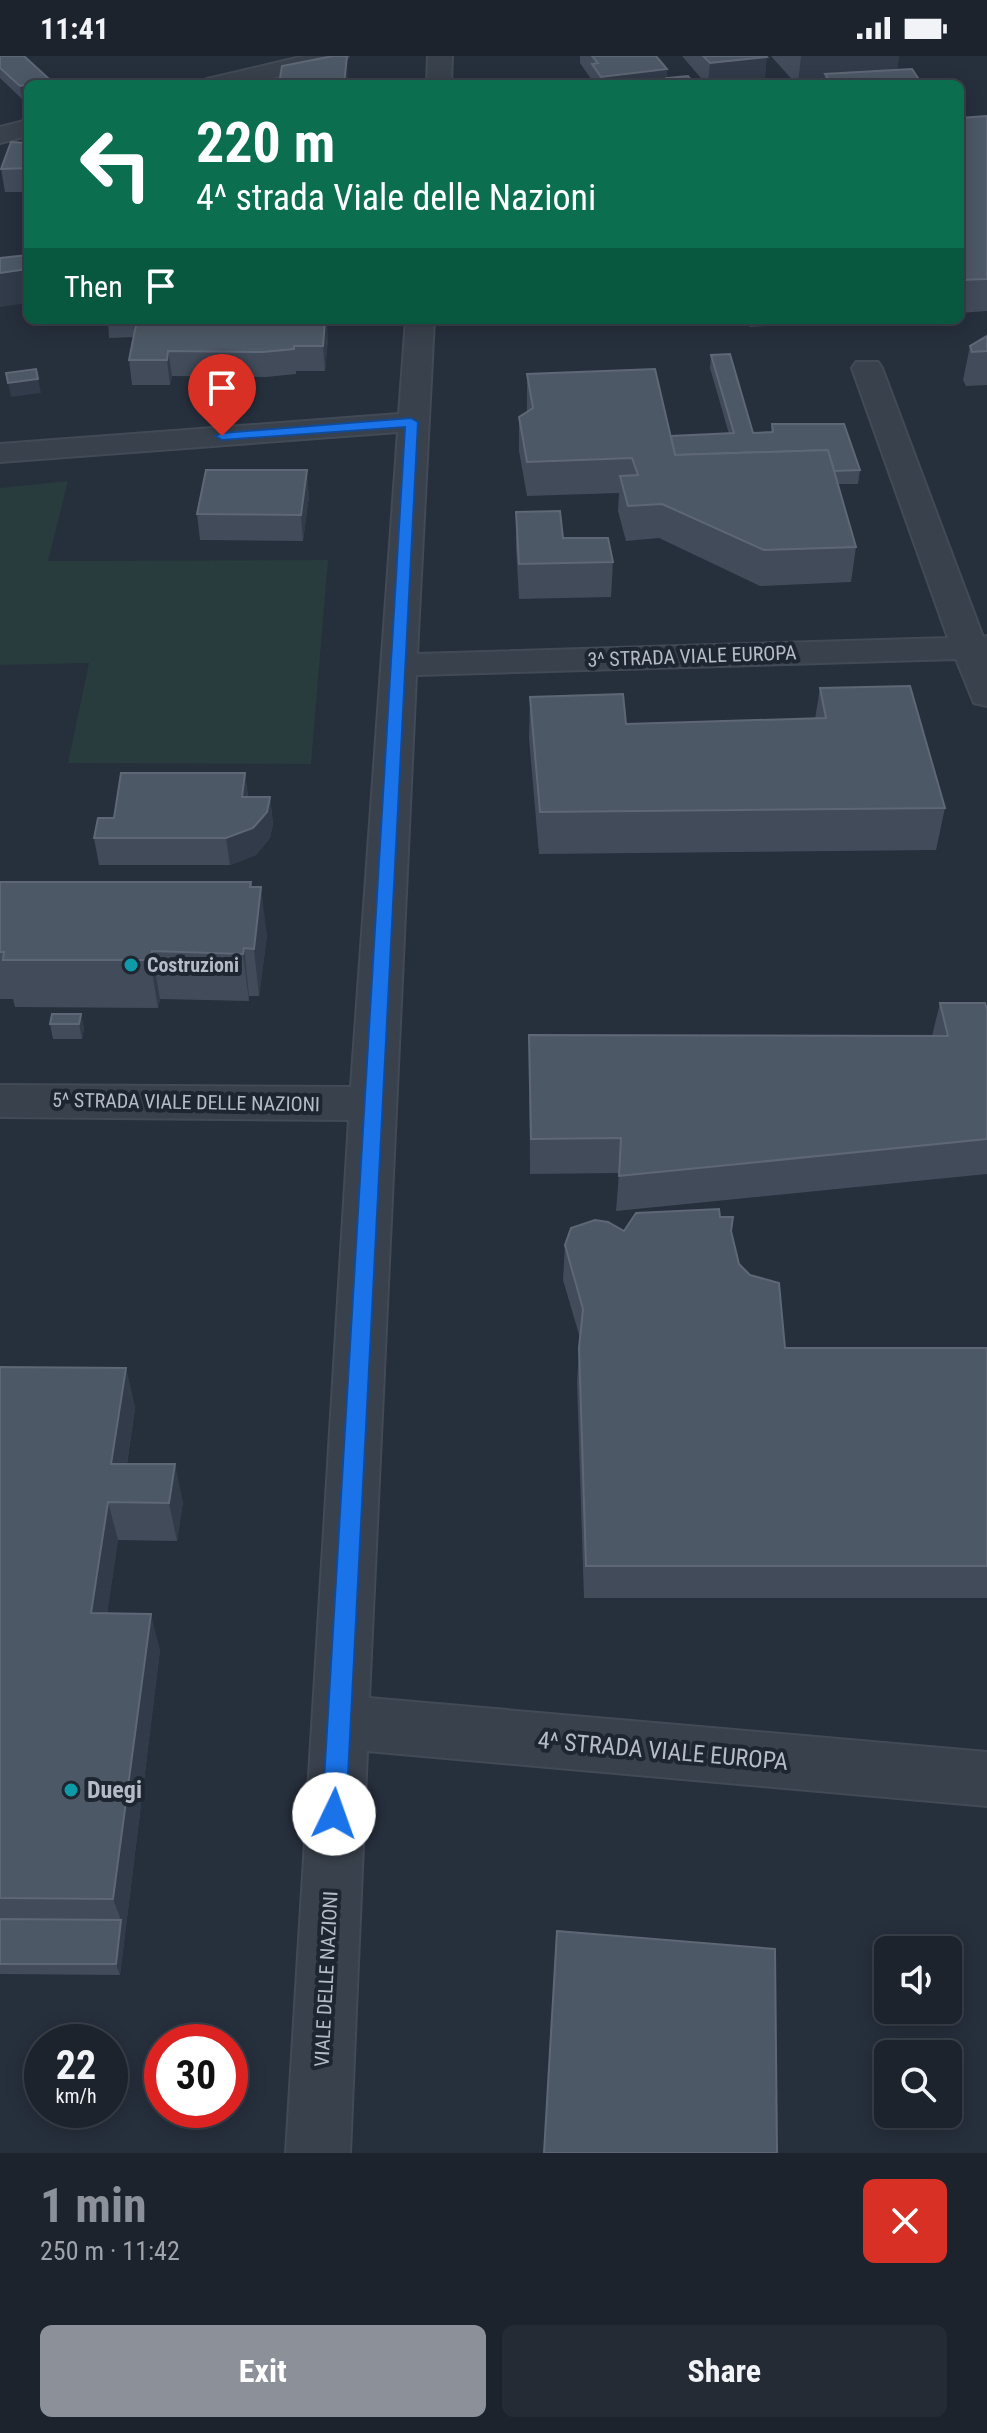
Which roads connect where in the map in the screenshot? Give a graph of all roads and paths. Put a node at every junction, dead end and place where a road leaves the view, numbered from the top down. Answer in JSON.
{"nodes":[{"id":1,"x":336,"y":56,"type":"edge"},
{"id":2,"x":444,"y":56,"type":"edge"},
{"id":3,"x":233,"y":80,"type":"edge"},
{"id":4,"x":440,"y":80,"type":"edge"},
{"id":5,"x":24,"y":129,"type":"edge"},
{"id":6,"x":0,"y":135,"type":"edge"},
{"id":7,"x":420,"y":324,"type":"edge"},
{"id":8,"x":867,"y":368,"type":"dead end"},
{"id":9,"x":411,"y":422,"type":"junction"},
{"id":10,"x":0,"y":453,"type":"edge"},
{"id":11,"x":979,"y":647,"type":"edge"},
{"id":12,"x":397,"y":665,"type":"junction"},
{"id":13,"x":987,"y":695,"type":"edge"},
{"id":14,"x":0,"y":1101,"type":"edge"},
{"id":15,"x":372,"y":1104,"type":"junction"},
{"id":16,"x":339,"y":1722,"type":"junction"},
{"id":17,"x":987,"y":1779,"type":"edge"},
{"id":18,"x":318,"y":2153,"type":"edge"}],
"edges":[{"from":1,"to":3,"type":"street"},
{"from":2,"to":4,"type":"street"},
{"from":5,"to":6,"type":"street"},
{"from":7,"to":9,"type":"street","name":"VIALE DELLE NAZIONI"},
{"from":8,"to":11,"type":"street"},
{"from":9,"to":10,"type":"street"},
{"from":9,"to":12,"type":"street","name":"VIALE DELLE NAZIONI"},
{"from":11,"to":12,"type":"street","name":"3^ STRADA VIALE EUROPA"},
{"from":11,"to":13,"type":"street"},
{"from":12,"to":15,"type":"street","name":"VIALE DELLE NAZIONI"},
{"from":14,"to":15,"type":"street","name":"5^ STRADA VIALE DELLE NAZIONI"},
{"from":15,"to":16,"type":"street","name":"VIALE DELLE NAZIONI"},
{"from":16,"to":17,"type":"street","name":"4^ STRADA VIALE EUROPA"},
{"from":16,"to":18,"type":"street","name":"VIALE DELLE NAZIONI"}]}
